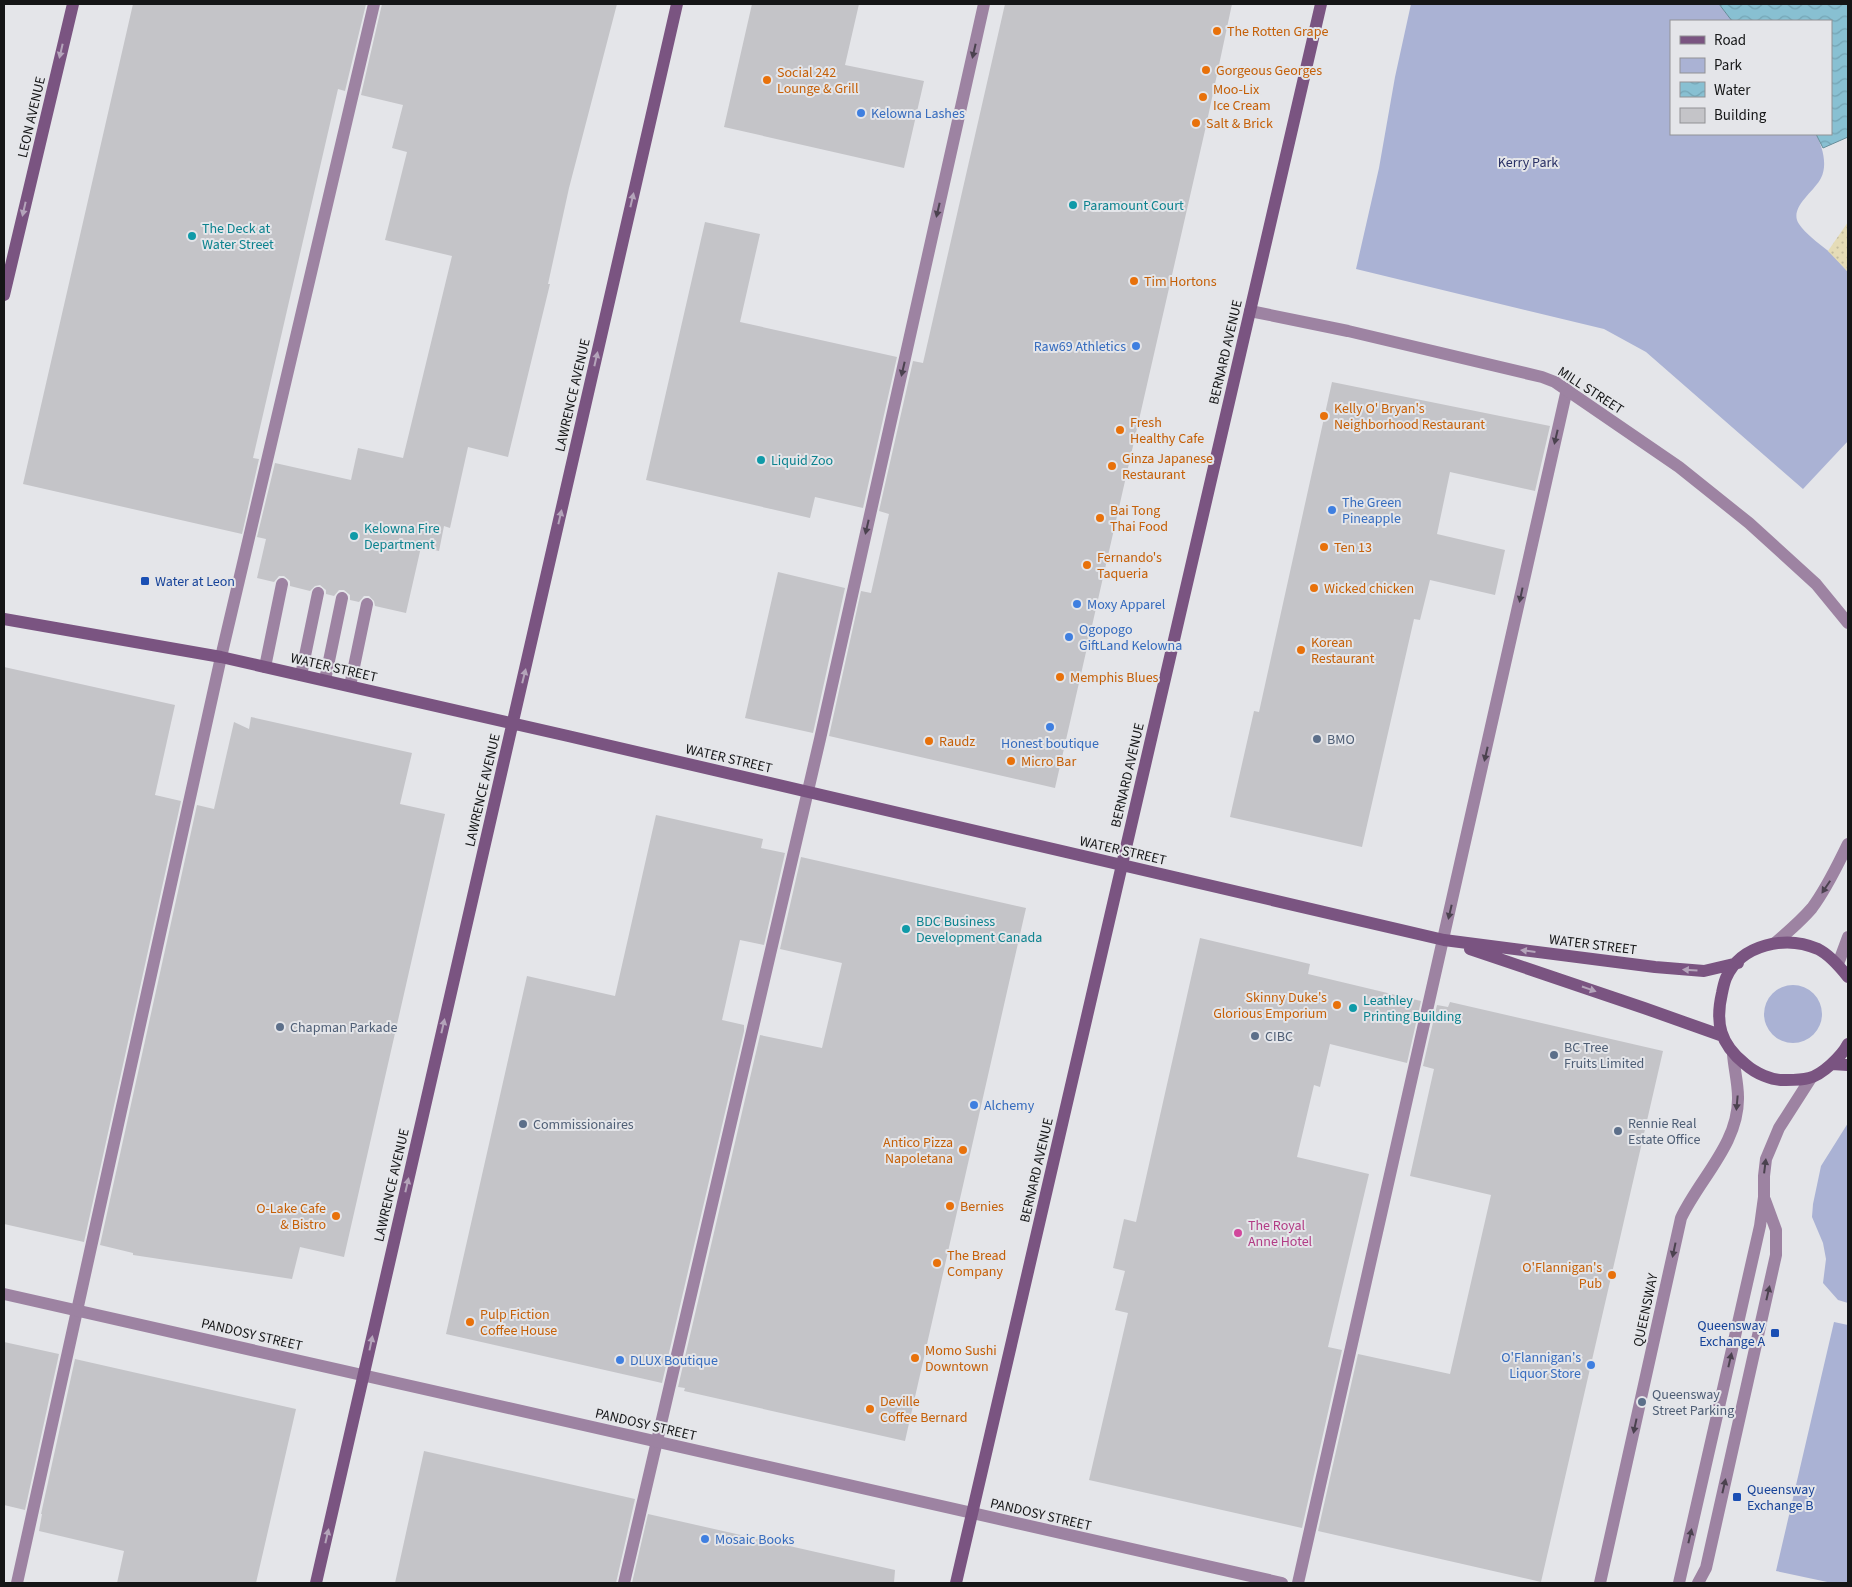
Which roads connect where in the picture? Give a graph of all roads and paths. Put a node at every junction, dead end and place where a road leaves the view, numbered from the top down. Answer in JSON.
{"nodes":[{"id":1,"x":73,"y":4,"type":"edge"},
{"id":2,"x":374,"y":4,"type":"edge"},
{"id":3,"x":677,"y":4,"type":"edge"},
{"id":4,"x":984,"y":4,"type":"edge"},
{"id":5,"x":1321,"y":4,"type":"edge"},
{"id":6,"x":4,"y":295,"type":"edge"},
{"id":7,"x":1250,"y":311,"type":"junction"},
{"id":8,"x":1567,"y":389,"type":"junction"},
{"id":9,"x":282,"y":584,"type":"dead end"},
{"id":10,"x":318,"y":593,"type":"dead end"},
{"id":11,"x":342,"y":598,"type":"dead end"},
{"id":12,"x":367,"y":604,"type":"dead end"},
{"id":13,"x":4,"y":619,"type":"edge"},
{"id":14,"x":1848,"y":623,"type":"edge"},
{"id":15,"x":221,"y":657,"type":"junction"},
{"id":16,"x":265,"y":667,"type":"junction"},
{"id":17,"x":301,"y":675,"type":"junction"},
{"id":18,"x":325,"y":680,"type":"junction"},
{"id":19,"x":350,"y":686,"type":"junction"},
{"id":20,"x":512,"y":723,"type":"junction"},
{"id":21,"x":808,"y":792,"type":"junction"},
{"id":22,"x":1848,"y":844,"type":"edge"},
{"id":23,"x":1121,"y":864,"type":"junction"},
{"id":24,"x":1848,"y":937,"type":"edge"},
{"id":25,"x":1444,"y":940,"type":"junction"},
{"id":26,"x":1775,"y":943,"type":"junction"},
{"id":27,"x":1738,"y":963,"type":"junction"},
{"id":28,"x":1838,"y":964,"type":"junction"},
{"id":29,"x":1848,"y":977,"type":"edge"},
{"id":30,"x":1723,"y":1036,"type":"junction"},
{"id":31,"x":1848,"y":1044,"type":"edge"},
{"id":32,"x":1733,"y":1054,"type":"junction"},
{"id":33,"x":1832,"y":1064,"type":"junction"},
{"id":34,"x":1848,"y":1065,"type":"edge"},
{"id":35,"x":1811,"y":1078,"type":"junction"},
{"id":36,"x":1764,"y":1197,"type":"junction"},
{"id":37,"x":4,"y":1294,"type":"edge"},
{"id":38,"x":78,"y":1310,"type":"junction"},
{"id":39,"x":364,"y":1375,"type":"junction"},
{"id":40,"x":657,"y":1442,"type":"junction"},
{"id":41,"x":972,"y":1514,"type":"junction"},
{"id":42,"x":17,"y":1583,"type":"edge"},
{"id":43,"x":316,"y":1583,"type":"edge"},
{"id":44,"x":624,"y":1583,"type":"edge"},
{"id":45,"x":956,"y":1583,"type":"edge"},
{"id":46,"x":1282,"y":1583,"type":"edge"},
{"id":47,"x":1298,"y":1583,"type":"edge"},
{"id":48,"x":1600,"y":1583,"type":"edge"},
{"id":49,"x":1679,"y":1583,"type":"edge"},
{"id":50,"x":1698,"y":1583,"type":"edge"}],
"edges":[{"from":1,"to":6,"type":"main road","name":"LEON AVENUE","one_way":true},
{"from":2,"to":15,"type":"street"},
{"from":20,"to":3,"type":"main road","name":"LAWRENCE AVENUE","one_way":true},
{"from":4,"to":21,"type":"street","one_way":true},
{"from":5,"to":7,"type":"main road","name":"BERNARD AVENUE"},
{"from":7,"to":8,"type":"street","name":"MILL STREET"},
{"from":7,"to":23,"type":"main road","name":"BERNARD AVENUE"},
{"from":8,"to":14,"type":"street","name":"MILL STREET"},
{"from":8,"to":25,"type":"street","one_way":true},
{"from":9,"to":16,"type":"street"},
{"from":10,"to":17,"type":"street"},
{"from":11,"to":18,"type":"street"},
{"from":12,"to":19,"type":"street"},
{"from":13,"to":15,"type":"main road","name":"WATER STREET"},
{"from":15,"to":16,"type":"main road","name":"WATER STREET"},
{"from":15,"to":38,"type":"street"},
{"from":16,"to":17,"type":"main road","name":"WATER STREET"},
{"from":17,"to":18,"type":"main road","name":"WATER STREET"},
{"from":18,"to":19,"type":"main road","name":"WATER STREET"},
{"from":19,"to":20,"type":"main road","name":"WATER STREET"},
{"from":20,"to":21,"type":"main road","name":"WATER STREET"},
{"from":39,"to":20,"type":"main road","name":"LAWRENCE AVENUE","one_way":true},
{"from":21,"to":23,"type":"main road","name":"WATER STREET"},
{"from":21,"to":40,"type":"street"},
{"from":22,"to":26,"type":"street","one_way":true},
{"from":23,"to":25,"type":"main road","name":"WATER STREET"},
{"from":23,"to":41,"type":"main road","name":"BERNARD AVENUE"},
{"from":24,"to":28,"type":"street"},
{"from":27,"to":25,"type":"main road","name":"WATER STREET","one_way":true},
{"from":25,"to":30,"type":"main road","name":"WATER STREET","one_way":true},
{"from":25,"to":47,"type":"street"},
{"from":26,"to":27,"type":"main road"},
{"from":26,"to":28,"type":"main road"},
{"from":27,"to":30,"type":"main road"},
{"from":28,"to":29,"type":"main road"},
{"from":30,"to":32,"type":"main road"},
{"from":31,"to":33,"type":"main road"},
{"from":32,"to":35,"type":"main road"},
{"from":32,"to":48,"type":"street","name":"QUEENSWAY","one_way":true},
{"from":33,"to":34,"type":"main road"},
{"from":33,"to":35,"type":"main road"},
{"from":36,"to":35,"type":"street","one_way":true},
{"from":49,"to":36,"type":"street","one_way":true},
{"from":50,"to":36,"type":"street","one_way":true},
{"from":37,"to":38,"type":"street","name":"PANDOSY STREET"},
{"from":38,"to":39,"type":"street","name":"PANDOSY STREET"},
{"from":38,"to":42,"type":"street"},
{"from":39,"to":40,"type":"street","name":"PANDOSY STREET"},
{"from":43,"to":39,"type":"main road","name":"LAWRENCE AVENUE","one_way":true},
{"from":40,"to":41,"type":"street","name":"PANDOSY STREET"},
{"from":40,"to":44,"type":"street"},
{"from":41,"to":45,"type":"main road","name":"BERNARD AVENUE"},
{"from":41,"to":46,"type":"street","name":"PANDOSY STREET"}]}
